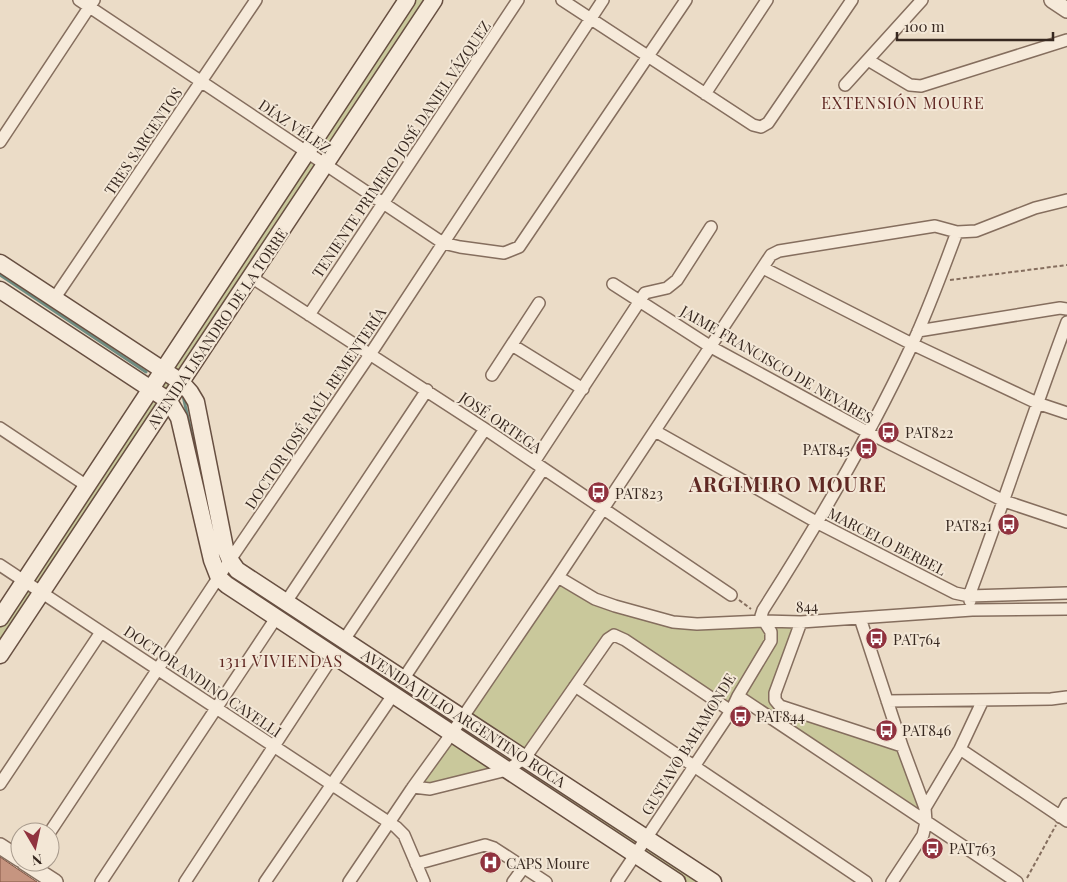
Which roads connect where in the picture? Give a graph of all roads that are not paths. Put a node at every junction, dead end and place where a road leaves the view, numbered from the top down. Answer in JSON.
{"nodes":[{"id":1,"x":79,"y":0,"type":"edge"},
{"id":2,"x":256,"y":0,"type":"edge"},
{"id":3,"x":407,"y":0,"type":"edge"},
{"id":4,"x":434,"y":0,"type":"edge"},
{"id":5,"x":518,"y":0,"type":"edge"},
{"id":6,"x":562,"y":0,"type":"edge"},
{"id":7,"x":603,"y":0,"type":"edge"},
{"id":8,"x":686,"y":0,"type":"edge"},
{"id":9,"x":767,"y":0,"type":"edge"},
{"id":10,"x":852,"y":0,"type":"edge"},
{"id":11,"x":922,"y":0,"type":"edge"},
{"id":12,"x":1052,"y":0,"type":"edge"},
{"id":13,"x":91,"y":3,"type":"edge"},
{"id":14,"x":1067,"y":10,"type":"edge"},
{"id":15,"x":591,"y":19,"type":"junction"},
{"id":16,"x":1067,"y":40,"type":"edge"},
{"id":17,"x":649,"y":57,"type":"junction"},
{"id":18,"x":868,"y":60,"type":"junction"},
{"id":19,"x":202,"y":82,"type":"junction"},
{"id":20,"x":845,"y":85,"type":"dead end"},
{"id":21,"x":705,"y":94,"type":"junction"},
{"id":22,"x":0,"y":142,"type":"edge"},
{"id":23,"x":307,"y":152,"type":"junction"},
{"id":24,"x":325,"y":164,"type":"junction"},
{"id":25,"x":1067,"y":200,"type":"edge"},
{"id":26,"x":383,"y":203,"type":"junction"},
{"id":27,"x":712,"y":228,"type":"dead end"},
{"id":28,"x":957,"y":232,"type":"junction"},
{"id":29,"x":443,"y":243,"type":"junction"},
{"id":30,"x":0,"y":263,"type":"edge"},
{"id":31,"x":763,"y":268,"type":"junction"},
{"id":32,"x":252,"y":277,"type":"junction"},
{"id":33,"x":613,"y":284,"type":"dead end"},
{"id":34,"x":0,"y":290,"type":"edge"},
{"id":35,"x":54,"y":299,"type":"junction"},
{"id":36,"x":640,"y":302,"type":"junction"},
{"id":37,"x":540,"y":303,"type":"dead end"},
{"id":38,"x":1067,"y":309,"type":"edge"},
{"id":39,"x":308,"y":315,"type":"junction"},
{"id":40,"x":1067,"y":322,"type":"edge"},
{"id":41,"x":918,"y":331,"type":"junction"},
{"id":42,"x":912,"y":344,"type":"junction"},
{"id":43,"x":512,"y":345,"type":"junction"},
{"id":44,"x":711,"y":347,"type":"junction"},
{"id":45,"x":371,"y":354,"type":"junction"},
{"id":46,"x":163,"y":370,"type":"junction"},
{"id":47,"x":492,"y":375,"type":"dead end"},
{"id":48,"x":181,"y":382,"type":"junction"},
{"id":49,"x":151,"y":389,"type":"junction"},
{"id":50,"x":583,"y":389,"type":"junction"},
{"id":51,"x":427,"y":390,"type":"junction"},
{"id":52,"x":168,"y":401,"type":"junction"},
{"id":53,"x":1037,"y":402,"type":"junction"},
{"id":54,"x":1067,"y":413,"type":"edge"},
{"id":55,"x":0,"y":428,"type":"edge"},
{"id":56,"x":485,"y":428,"type":"junction"},
{"id":57,"x":655,"y":431,"type":"junction"},
{"id":58,"x":869,"y":433,"type":"junction"},
{"id":59,"x":539,"y":466,"type":"junction"},
{"id":60,"x":87,"y":486,"type":"junction"},
{"id":61,"x":1004,"y":501,"type":"junction"},
{"id":62,"x":602,"y":508,"type":"junction"},
{"id":63,"x":1067,"y":522,"type":"edge"},
{"id":64,"x":818,"y":523,"type":"junction"},
{"id":65,"x":230,"y":560,"type":"junction"},
{"id":66,"x":0,"y":565,"type":"edge"},
{"id":67,"x":558,"y":577,"type":"junction"},
{"id":68,"x":219,"y":578,"type":"junction"},
{"id":69,"x":24,"y":581,"type":"junction"},
{"id":70,"x":41,"y":592,"type":"junction"},
{"id":71,"x":1067,"y":593,"type":"edge"},
{"id":72,"x":731,"y":595,"type":"road end"},
{"id":73,"x":969,"y":596,"type":"junction"},
{"id":74,"x":286,"y":602,"type":"junction"},
{"id":75,"x":1067,"y":609,"type":"edge"},
{"id":76,"x":972,"y":610,"type":"junction"},
{"id":77,"x":0,"y":618,"type":"edge"},
{"id":78,"x":276,"y":618,"type":"junction"},
{"id":79,"x":762,"y":618,"type":"junction"},
{"id":80,"x":860,"y":618,"type":"junction"},
{"id":81,"x":801,"y":622,"type":"junction"},
{"id":82,"x":101,"y":632,"type":"junction"},
{"id":83,"x":344,"y":640,"type":"junction"},
{"id":84,"x":0,"y":655,"type":"edge"},
{"id":85,"x":333,"y":656,"type":"junction"},
{"id":86,"x":158,"y":670,"type":"junction"},
{"id":87,"x":404,"y":678,"type":"junction"},
{"id":88,"x":575,"y":686,"type":"junction"},
{"id":89,"x":393,"y":695,"type":"junction"},
{"id":90,"x":738,"y":696,"type":"junction"},
{"id":91,"x":1067,"y":697,"type":"edge"},
{"id":92,"x":983,"y":700,"type":"junction"},
{"id":93,"x":887,"y":701,"type":"junction"},
{"id":94,"x":216,"y":708,"type":"junction"},
{"id":95,"x":731,"y":711,"type":"junction"},
{"id":96,"x":462,"y":718,"type":"junction"},
{"id":97,"x":452,"y":733,"type":"junction"},
{"id":98,"x":274,"y":746,"type":"junction"},
{"id":99,"x":902,"y":746,"type":"junction"},
{"id":100,"x":960,"y":749,"type":"junction"},
{"id":101,"x":525,"y":758,"type":"junction"},
{"id":102,"x":694,"y":765,"type":"junction"},
{"id":103,"x":507,"y":770,"type":"junction"},
{"id":104,"x":0,"y":784,"type":"edge"},
{"id":105,"x":330,"y":784,"type":"junction"},
{"id":106,"x":413,"y":787,"type":"junction"},
{"id":107,"x":1067,"y":804,"type":"edge"},
{"id":108,"x":925,"y":808,"type":"junction"},
{"id":109,"x":1064,"y":819,"type":"edge"},
{"id":110,"x":57,"y":822,"type":"edge"},
{"id":111,"x":389,"y":822,"type":"junction"},
{"id":112,"x":926,"y":822,"type":"junction"},
{"id":113,"x":646,"y":838,"type":"junction"},
{"id":114,"x":635,"y":854,"type":"junction"},
{"id":115,"x":416,"y":864,"type":"junction"},
{"id":116,"x":524,"y":868,"type":"junction"},
{"id":117,"x":40,"y":872,"type":"edge"},
{"id":118,"x":55,"y":882,"type":"edge"},
{"id":119,"x":101,"y":882,"type":"edge"},
{"id":120,"x":185,"y":882,"type":"edge"},
{"id":121,"x":265,"y":882,"type":"edge"},
{"id":122,"x":349,"y":882,"type":"edge"},
{"id":123,"x":424,"y":882,"type":"edge"},
{"id":124,"x":513,"y":882,"type":"edge"},
{"id":125,"x":546,"y":882,"type":"edge"},
{"id":126,"x":617,"y":882,"type":"edge"},
{"id":127,"x":677,"y":882,"type":"edge"},
{"id":128,"x":712,"y":882,"type":"edge"},
{"id":129,"x":866,"y":882,"type":"edge"},
{"id":130,"x":892,"y":882,"type":"edge"},
{"id":131,"x":1016,"y":882,"type":"edge"}],
"edges":[{"from":1,"to":13,"type":"street","name":"DÍAZ VÉLEZ"},
{"from":2,"to":19,"type":"street","name":"TRES SARGENTOS"},
{"from":3,"to":23,"type":"main road","name":"AVENIDA LISANDRO DE LA TORRE"},
{"from":4,"to":24,"type":"main road","name":"AVENIDA LISANDRO DE LA TORRE"},
{"from":5,"to":26,"type":"street","name":"TENIENTE PRIMERO JOSÉ DANIEL VÁZQUEZ"},
{"from":6,"to":15,"type":"street"},
{"from":7,"to":15,"type":"street","name":"DOCTOR JOSÉ RAÚL REMENTERÍA"},
{"from":8,"to":17,"type":"street"},
{"from":9,"to":21,"type":"street"},
{"from":10,"to":21,"type":"street"},
{"from":11,"to":18,"type":"street"},
{"from":12,"to":14,"type":"street"},
{"from":13,"to":19,"type":"street","name":"DÍAZ VÉLEZ"},
{"from":13,"to":22,"type":"street"},
{"from":15,"to":17,"type":"street"},
{"from":15,"to":29,"type":"street","name":"DOCTOR JOSÉ RAÚL REMENTERÍA"},
{"from":16,"to":18,"type":"street"},
{"from":17,"to":21,"type":"street"},
{"from":17,"to":29,"type":"street","name":"DÍAZ VÉLEZ"},
{"from":18,"to":20,"type":"street"},
{"from":19,"to":23,"type":"street","name":"DÍAZ VÉLEZ"},
{"from":19,"to":35,"type":"street","name":"TRES SARGENTOS"},
{"from":23,"to":24,"type":"street","name":"DÍAZ VÉLEZ"},
{"from":23,"to":46,"type":"main road","name":"AVENIDA LISANDRO DE LA TORRE"},
{"from":24,"to":26,"type":"street","name":"DÍAZ VÉLEZ"},
{"from":24,"to":32,"type":"main road","name":"AVENIDA LISANDRO DE LA TORRE"},
{"from":25,"to":28,"type":"street"},
{"from":26,"to":29,"type":"street","name":"DÍAZ VÉLEZ"},
{"from":26,"to":39,"type":"street","name":"TENIENTE PRIMERO JOSÉ DANIEL VÁZQUEZ"},
{"from":27,"to":36,"type":"street"},
{"from":28,"to":31,"type":"street"},
{"from":28,"to":41,"type":"street"},
{"from":29,"to":45,"type":"street","name":"DOCTOR JOSÉ RAÚL REMENTERÍA"},
{"from":30,"to":35,"type":"main road","name":"AVENIDA JULIO ARGENTINO ROCA"},
{"from":31,"to":42,"type":"street"},
{"from":31,"to":44,"type":"street"},
{"from":32,"to":39,"type":"street","name":"JOSÉ ORTEGA"},
{"from":32,"to":48,"type":"main road","name":"AVENIDA LISANDRO DE LA TORRE"},
{"from":33,"to":36,"type":"street","name":"JAIME FRANCISCO DE NEVARES"},
{"from":34,"to":49,"type":"main road"},
{"from":35,"to":46,"type":"main road","name":"AVENIDA JULIO ARGENTINO ROCA"},
{"from":36,"to":44,"type":"street","name":"JAIME FRANCISCO DE NEVARES"},
{"from":36,"to":50,"type":"street"},
{"from":37,"to":43,"type":"street"},
{"from":38,"to":41,"type":"street"},
{"from":39,"to":45,"type":"street","name":"JOSÉ ORTEGA"},
{"from":40,"to":53,"type":"street"},
{"from":41,"to":42,"type":"street"},
{"from":42,"to":53,"type":"street"},
{"from":42,"to":58,"type":"street"},
{"from":43,"to":47,"type":"street"},
{"from":43,"to":50,"type":"street"},
{"from":44,"to":57,"type":"street"},
{"from":44,"to":58,"type":"street","name":"JAIME FRANCISCO DE NEVARES"},
{"from":45,"to":51,"type":"street","name":"JOSÉ ORTEGA"},
{"from":45,"to":65,"type":"street","name":"DOCTOR JOSÉ RAÚL REMENTERÍA"},
{"from":46,"to":48,"type":"main road","name":"AVENIDA JULIO ARGENTINO ROCA"},
{"from":46,"to":49,"type":"main road","name":"AVENIDA LISANDRO DE LA TORRE"},
{"from":48,"to":52,"type":"main road","name":"AVENIDA LISANDRO DE LA TORRE"},
{"from":48,"to":65,"type":"main road","name":"AVENIDA JULIO ARGENTINO ROCA"},
{"from":49,"to":52,"type":"main road"},
{"from":49,"to":60,"type":"main road","name":"AVENIDA LISANDRO DE LA TORRE"},
{"from":50,"to":59,"type":"street"},
{"from":51,"to":56,"type":"street","name":"JOSÉ ORTEGA"},
{"from":51,"to":74,"type":"street"},
{"from":52,"to":68,"type":"main road"},
{"from":52,"to":70,"type":"main road","name":"AVENIDA LISANDRO DE LA TORRE"},
{"from":53,"to":54,"type":"street"},
{"from":53,"to":61,"type":"street"},
{"from":55,"to":60,"type":"street"},
{"from":56,"to":59,"type":"street","name":"JOSÉ ORTEGA"},
{"from":56,"to":83,"type":"street"},
{"from":57,"to":62,"type":"street"},
{"from":57,"to":64,"type":"street","name":"MARCELO BERBEL"},
{"from":58,"to":61,"type":"street","name":"JAIME FRANCISCO DE NEVARES"},
{"from":58,"to":64,"type":"street"},
{"from":59,"to":62,"type":"street","name":"JOSÉ ORTEGA"},
{"from":59,"to":87,"type":"street"},
{"from":60,"to":69,"type":"main road","name":"AVENIDA LISANDRO DE LA TORRE"},
{"from":61,"to":63,"type":"street","name":"JAIME FRANCISCO DE NEVARES"},
{"from":61,"to":73,"type":"street"},
{"from":62,"to":67,"type":"street"},
{"from":62,"to":72,"type":"street","name":"JOSÉ ORTEGA"},
{"from":64,"to":73,"type":"street","name":"MARCELO BERBEL"},
{"from":64,"to":79,"type":"street"},
{"from":65,"to":68,"type":"street","name":"DOCTOR JOSÉ RAÚL REMENTERÍA"},
{"from":65,"to":74,"type":"main road","name":"AVENIDA JULIO ARGENTINO ROCA"},
{"from":66,"to":69,"type":"street","name":"DOCTOR ANDINO CAYELLI"},
{"from":67,"to":79,"type":"street","name":"844"},
{"from":67,"to":96,"type":"street"},
{"from":68,"to":78,"type":"main road","name":"AVENIDA JULIO ARGENTINO ROCA"},
{"from":68,"to":86,"type":"street","name":"DOCTOR JOSÉ RAÚL REMENTERÍA"},
{"from":69,"to":70,"type":"street","name":"DOCTOR ANDINO CAYELLI"},
{"from":69,"to":77,"type":"main road","name":"AVENIDA LISANDRO DE LA TORRE"},
{"from":70,"to":82,"type":"street","name":"DOCTOR ANDINO CAYELLI"},
{"from":70,"to":84,"type":"main road","name":"AVENIDA LISANDRO DE LA TORRE"},
{"from":71,"to":73,"type":"street","name":"MARCELO BERBEL"},
{"from":73,"to":76,"type":"street"},
{"from":74,"to":83,"type":"main road","name":"AVENIDA JULIO ARGENTINO ROCA"},
{"from":75,"to":76,"type":"street","name":"844"},
{"from":76,"to":80,"type":"street","name":"844"},
{"from":78,"to":85,"type":"main road","name":"AVENIDA JULIO ARGENTINO ROCA"},
{"from":78,"to":94,"type":"street"},
{"from":79,"to":81,"type":"street","name":"844"},
{"from":79,"to":90,"type":"street","name":"GUSTAVO BAHAMONDE"},
{"from":80,"to":81,"type":"street","name":"844"},
{"from":80,"to":93,"type":"street"},
{"from":81,"to":99,"type":"street"},
{"from":82,"to":86,"type":"street","name":"DOCTOR ANDINO CAYELLI"},
{"from":82,"to":104,"type":"street"},
{"from":83,"to":87,"type":"main road","name":"AVENIDA JULIO ARGENTINO ROCA"},
{"from":85,"to":89,"type":"main road","name":"AVENIDA JULIO ARGENTINO ROCA"},
{"from":85,"to":98,"type":"street"},
{"from":86,"to":94,"type":"street","name":"DOCTOR ANDINO CAYELLI"},
{"from":86,"to":110,"type":"street","name":"DOCTOR JOSÉ RAÚL REMENTERÍA"},
{"from":87,"to":96,"type":"main road","name":"AVENIDA JULIO ARGENTINO ROCA"},
{"from":88,"to":95,"type":"street"},
{"from":88,"to":101,"type":"street"},
{"from":88,"to":102,"type":"street"},
{"from":89,"to":97,"type":"main road","name":"AVENIDA JULIO ARGENTINO ROCA"},
{"from":89,"to":105,"type":"street"},
{"from":90,"to":95,"type":"street","name":"GUSTAVO BAHAMONDE"},
{"from":90,"to":112,"type":"street"},
{"from":91,"to":92,"type":"street"},
{"from":92,"to":93,"type":"street"},
{"from":92,"to":100,"type":"street"},
{"from":93,"to":99,"type":"street"},
{"from":94,"to":98,"type":"street","name":"DOCTOR ANDINO CAYELLI"},
{"from":94,"to":119,"type":"street"},
{"from":95,"to":102,"type":"street","name":"GUSTAVO BAHAMONDE"},
{"from":96,"to":97,"type":"street"},
{"from":96,"to":101,"type":"main road","name":"AVENIDA JULIO ARGENTINO ROCA"},
{"from":97,"to":103,"type":"main road","name":"AVENIDA JULIO ARGENTINO ROCA"},
{"from":97,"to":106,"type":"street"},
{"from":98,"to":105,"type":"street","name":"DOCTOR ANDINO CAYELLI"},
{"from":98,"to":120,"type":"street"},
{"from":99,"to":108,"type":"street"},
{"from":100,"to":108,"type":"street"},
{"from":100,"to":109,"type":"street"},
{"from":101,"to":103,"type":"street"},
{"from":101,"to":113,"type":"main road","name":"AVENIDA JULIO ARGENTINO ROCA"},
{"from":102,"to":113,"type":"street","name":"GUSTAVO BAHAMONDE"},
{"from":102,"to":129,"type":"street"},
{"from":103,"to":106,"type":"street"},
{"from":103,"to":114,"type":"main road","name":"AVENIDA JULIO ARGENTINO ROCA"},
{"from":105,"to":111,"type":"street","name":"DOCTOR ANDINO CAYELLI"},
{"from":105,"to":121,"type":"street"},
{"from":106,"to":111,"type":"street"},
{"from":107,"to":109,"type":"street"},
{"from":108,"to":112,"type":"street"},
{"from":111,"to":115,"type":"street","name":"DOCTOR ANDINO CAYELLI"},
{"from":111,"to":122,"type":"street"},
{"from":112,"to":130,"type":"street"},
{"from":112,"to":131,"type":"street"},
{"from":113,"to":114,"type":"street","name":"GUSTAVO BAHAMONDE"},
{"from":113,"to":128,"type":"main road","name":"AVENIDA JULIO ARGENTINO ROCA"},
{"from":114,"to":126,"type":"street"},
{"from":114,"to":127,"type":"main road","name":"AVENIDA JULIO ARGENTINO ROCA"},
{"from":115,"to":116,"type":"street"},
{"from":115,"to":123,"type":"street","name":"DOCTOR ANDINO CAYELLI"},
{"from":116,"to":124,"type":"street"},
{"from":116,"to":125,"type":"street"},
{"from":117,"to":118,"type":"street"}]}
